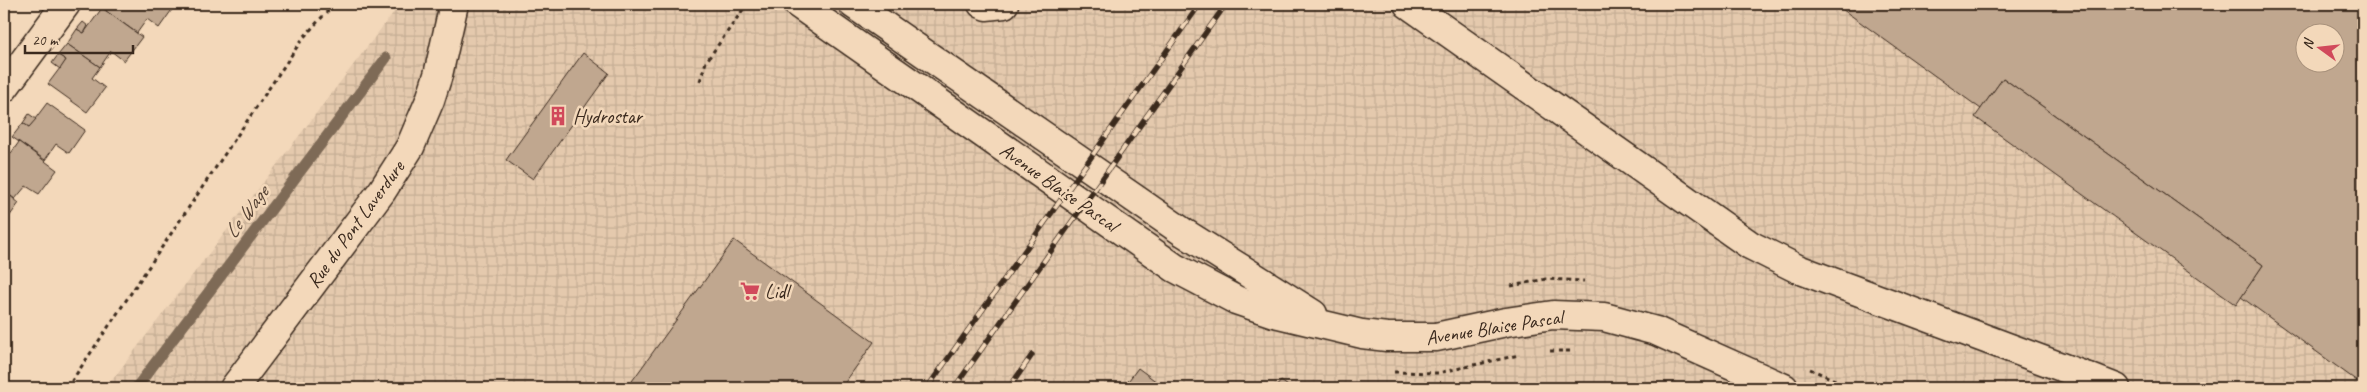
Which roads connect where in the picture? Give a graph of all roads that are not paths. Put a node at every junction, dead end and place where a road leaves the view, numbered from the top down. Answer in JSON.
{"nodes":[{"id":1,"x":66,"y":4,"type":"edge"},
{"id":2,"x":454,"y":4,"type":"edge"},
{"id":3,"x":460,"y":4,"type":"edge"},
{"id":4,"x":798,"y":4,"type":"edge"},
{"id":5,"x":854,"y":4,"type":"edge"},
{"id":6,"x":982,"y":4,"type":"edge"},
{"id":7,"x":1004,"y":4,"type":"edge"},
{"id":8,"x":1408,"y":4,"type":"edge"},
{"id":9,"x":445,"y":44,"type":"junction"},
{"id":10,"x":4,"y":88,"type":"edge"},
{"id":11,"x":1341,"y":329,"type":"junction"},
{"id":12,"x":2085,"y":383,"type":"edge"},
{"id":13,"x":234,"y":388,"type":"edge"},
{"id":14,"x":1784,"y":388,"type":"edge"},
{"id":15,"x":2116,"y":388,"type":"edge"}],
"edges":[{"from":1,"to":10,"type":"main road"},
{"from":2,"to":9,"type":"main road","name":"Rue du Pont Laverdure"},
{"from":3,"to":9,"type":"main road","name":"Rue du Pont Laverdure"},
{"from":4,"to":11,"type":"main road","name":"Avenue Blaise Pascal"},
{"from":5,"to":11,"type":"main road","name":"Avenue Blaise Pascal"},
{"from":6,"to":7,"type":"main road"},
{"from":8,"to":12,"type":"main road"},
{"from":9,"to":13,"type":"main road","name":"Rue du Pont Laverdure"},
{"from":11,"to":14,"type":"main road","name":"Avenue Blaise Pascal"},
{"from":12,"to":15,"type":"main road"}]}
